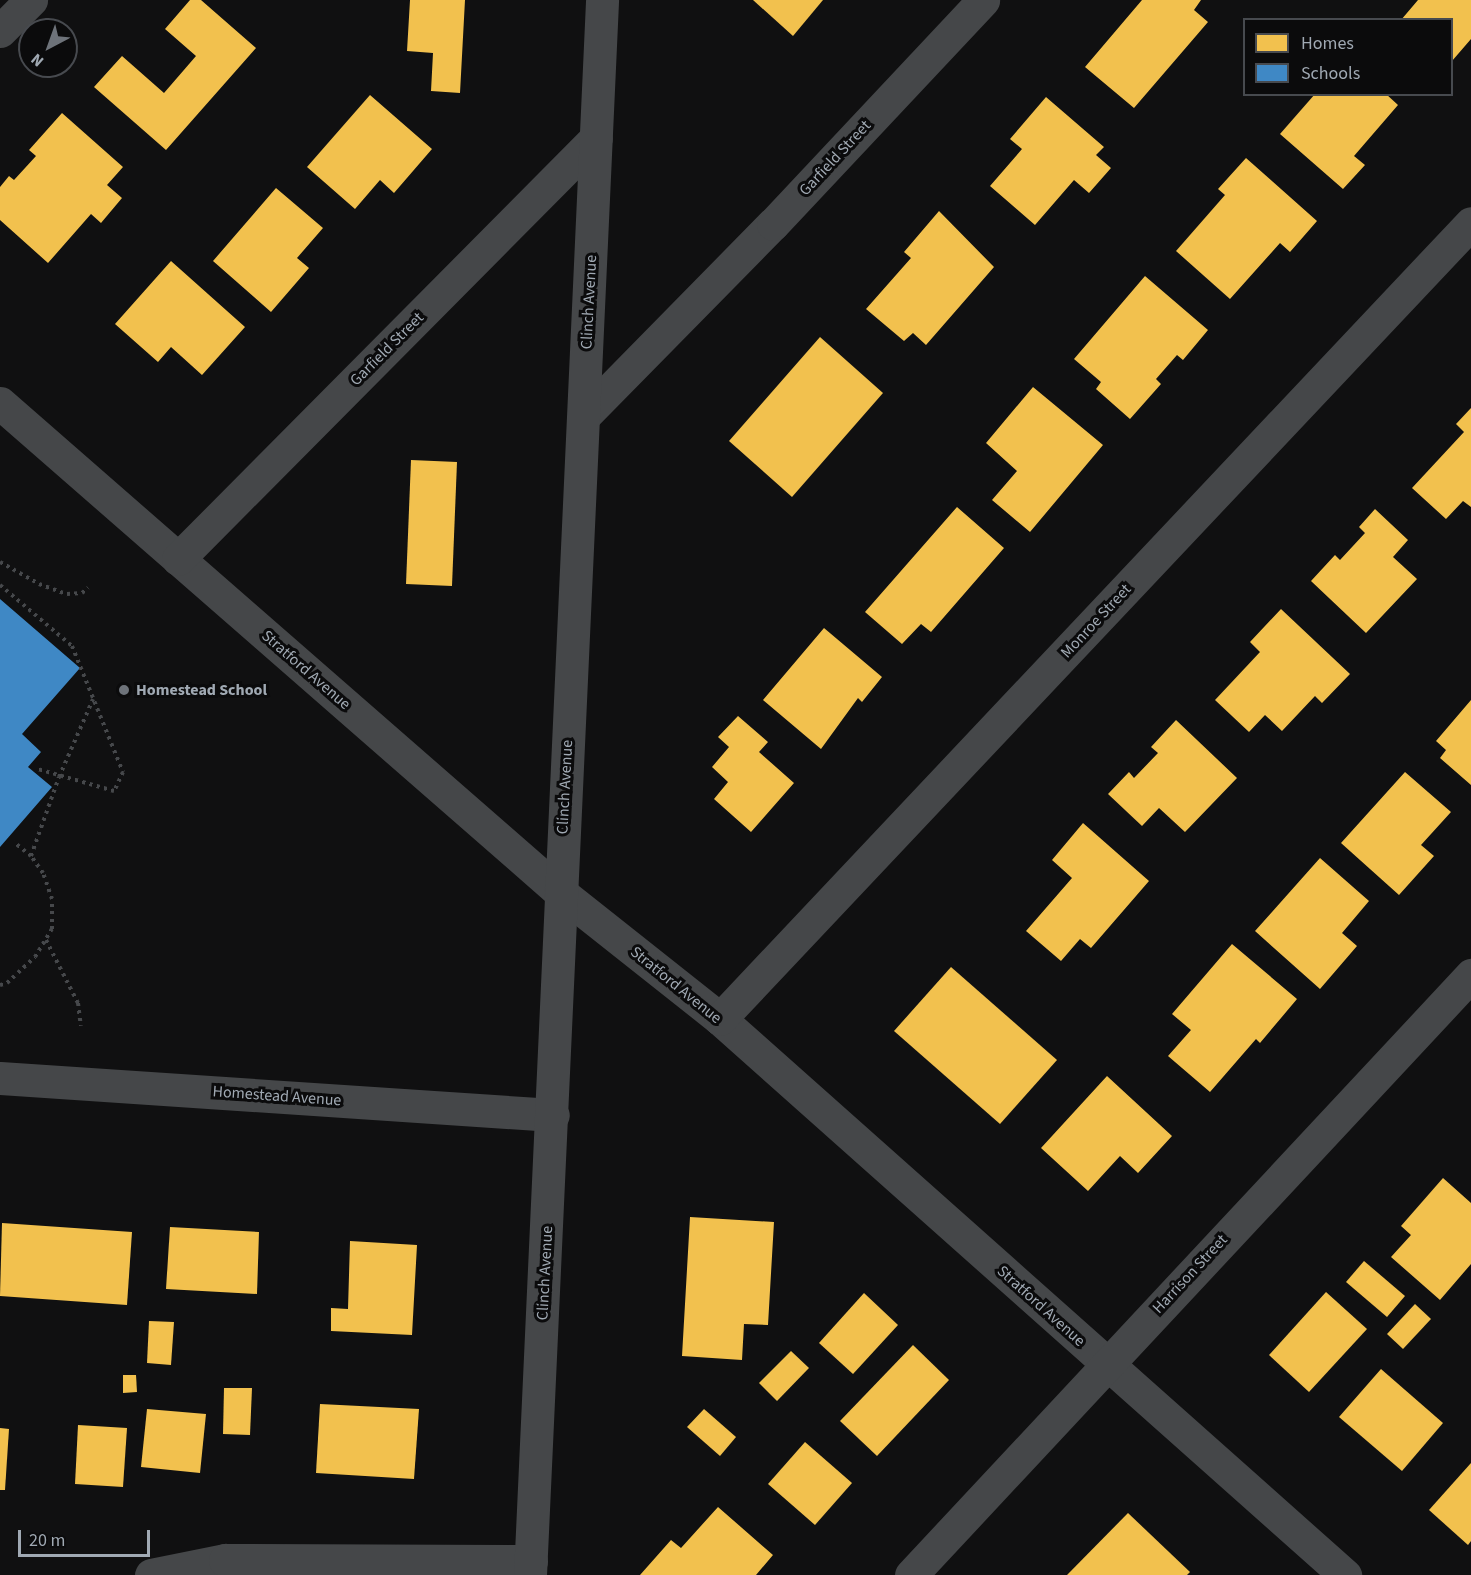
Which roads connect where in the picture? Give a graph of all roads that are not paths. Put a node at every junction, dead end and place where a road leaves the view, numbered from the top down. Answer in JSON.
{"nodes":[{"id":1,"x":31,"y":0,"type":"edge"},
{"id":2,"x":602,"y":0,"type":"edge"},
{"id":3,"x":982,"y":0,"type":"edge"},
{"id":4,"x":0,"y":31,"type":"edge"},
{"id":5,"x":596,"y":138,"type":"junction"},
{"id":6,"x":1471,"y":223,"type":"edge"},
{"id":7,"x":0,"y":403,"type":"edge"},
{"id":8,"x":584,"y":416,"type":"junction"},
{"id":9,"x":178,"y":559,"type":"junction"},
{"id":10,"x":560,"y":892,"type":"junction"},
{"id":11,"x":1471,"y":975,"type":"edge"},
{"id":12,"x":720,"y":1019,"type":"junction"},
{"id":13,"x":0,"y":1078,"type":"edge"},
{"id":14,"x":553,"y":1115,"type":"junction"},
{"id":15,"x":1106,"y":1365,"type":"junction"},
{"id":16,"x":531,"y":1568,"type":"edge"},
{"id":17,"x":151,"y":1575,"type":"edge"},
{"id":18,"x":911,"y":1575,"type":"edge"},
{"id":19,"x":1345,"y":1575,"type":"edge"}],
"edges":[{"from":1,"to":4,"type":"street"},
{"from":2,"to":5,"type":"street","name":"Clinch Avenue"},
{"from":3,"to":8,"type":"street","name":"Garfield Street"},
{"from":5,"to":8,"type":"street","name":"Clinch Avenue"},
{"from":5,"to":9,"type":"street","name":"Garfield Street"},
{"from":6,"to":12,"type":"street","name":"Monroe Street"},
{"from":7,"to":9,"type":"street","name":"Stratford Avenue"},
{"from":8,"to":10,"type":"street","name":"Clinch Avenue"},
{"from":9,"to":10,"type":"street","name":"Stratford Avenue"},
{"from":10,"to":12,"type":"street","name":"Stratford Avenue"},
{"from":10,"to":14,"type":"street","name":"Clinch Avenue"},
{"from":11,"to":15,"type":"street","name":"Harrison Street"},
{"from":12,"to":15,"type":"street","name":"Stratford Avenue"},
{"from":13,"to":14,"type":"street","name":"Homestead Avenue"},
{"from":14,"to":16,"type":"street","name":"Clinch Avenue"},
{"from":15,"to":18,"type":"street","name":"Harrison Street"},
{"from":15,"to":19,"type":"street","name":"Stratford Avenue"},
{"from":16,"to":17,"type":"street"}]}
